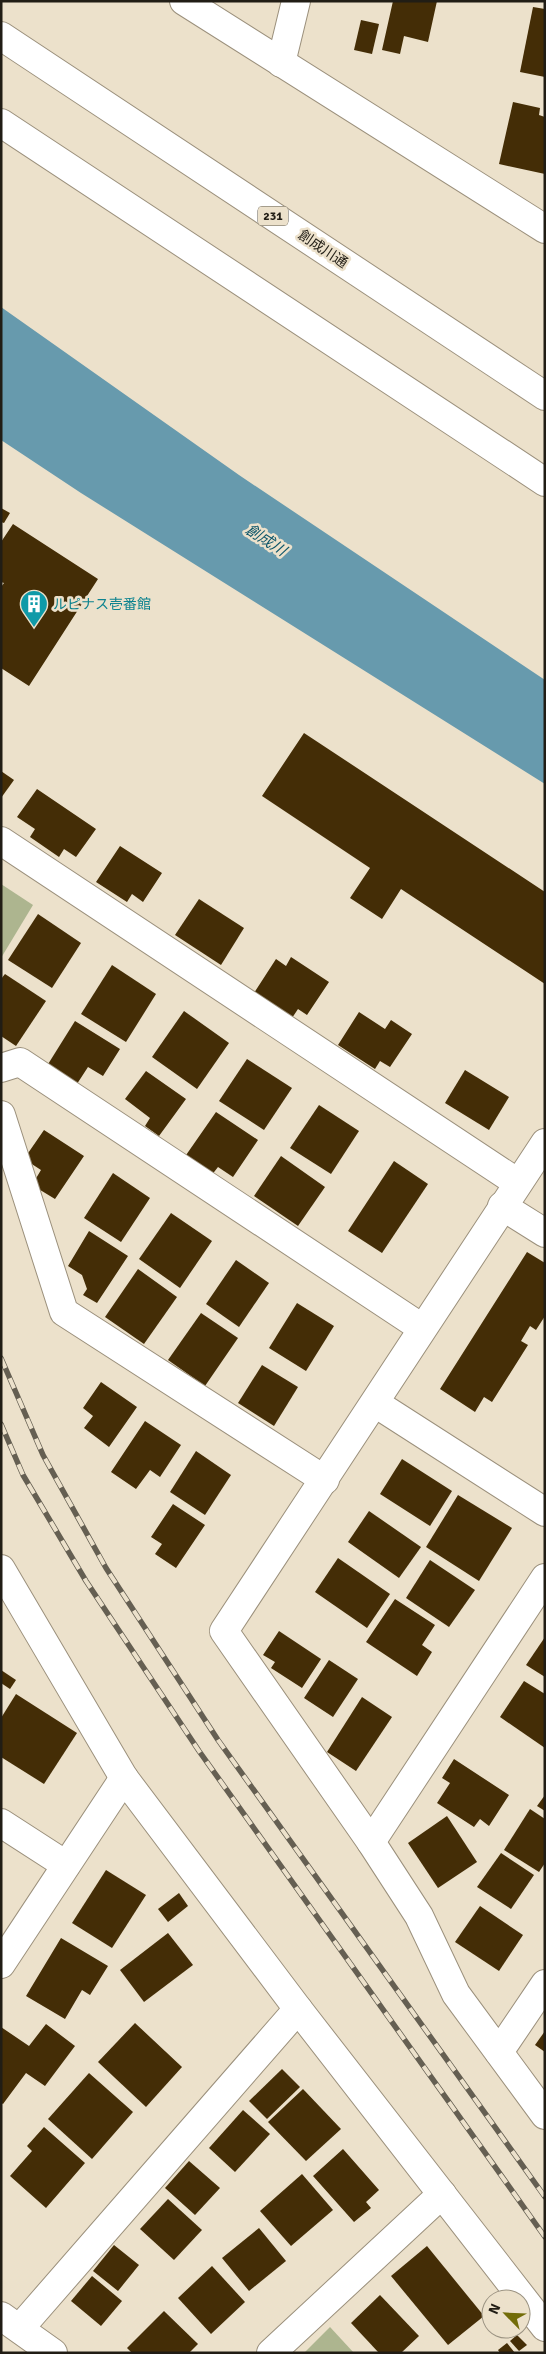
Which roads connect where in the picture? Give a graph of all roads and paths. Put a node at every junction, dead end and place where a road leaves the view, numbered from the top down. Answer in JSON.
{"nodes":[{"id":1,"x":184,"y":1,"type":"edge"},
{"id":2,"x":296,"y":1,"type":"edge"},
{"id":3,"x":1,"y":36,"type":"edge"},
{"id":4,"x":281,"y":62,"type":"junction"},
{"id":5,"x":1,"y":123,"type":"edge"},
{"id":6,"x":545,"y":229,"type":"edge"},
{"id":7,"x":545,"y":396,"type":"edge"},
{"id":8,"x":545,"y":482,"type":"edge"},
{"id":9,"x":1,"y":841,"type":"edge"},
{"id":10,"x":1,"y":1068,"type":"edge"},
{"id":11,"x":1,"y":1115,"type":"edge"},
{"id":12,"x":545,"y":1143,"type":"edge"},
{"id":13,"x":518,"y":1183,"type":"junction"},
{"id":14,"x":502,"y":1206,"type":"junction"},
{"id":15,"x":545,"y":1233,"type":"edge"},
{"id":16,"x":422,"y":1328,"type":"junction"},
{"id":17,"x":375,"y":1404,"type":"junction"},
{"id":18,"x":325,"y":1480,"type":"junction"},
{"id":19,"x":545,"y":1512,"type":"edge"},
{"id":20,"x":1,"y":1569,"type":"edge"},
{"id":21,"x":545,"y":1578,"type":"edge"},
{"id":22,"x":124,"y":1778,"type":"junction"},
{"id":23,"x":1,"y":1823,"type":"edge"},
{"id":24,"x":371,"y":1842,"type":"junction"},
{"id":25,"x":66,"y":1865,"type":"junction"},
{"id":26,"x":1,"y":1964,"type":"edge"},
{"id":27,"x":545,"y":1984,"type":"edge"},
{"id":28,"x":298,"y":2009,"type":"junction"},
{"id":29,"x":499,"y":2052,"type":"junction"},
{"id":30,"x":545,"y":2115,"type":"edge"},
{"id":31,"x":442,"y":2194,"type":"junction"},
{"id":32,"x":11,"y":2322,"type":"edge"},
{"id":33,"x":545,"y":2327,"type":"edge"},
{"id":34,"x":53,"y":2353,"type":"edge"},
{"id":35,"x":271,"y":2353,"type":"edge"}],
"edges":[{"from":1,"to":4,"type":"main road"},
{"from":2,"to":4,"type":"main road"},
{"from":3,"to":7,"type":"main road","name":"創成川通","number":"231"},
{"from":4,"to":6,"type":"main road"},
{"from":5,"to":8,"type":"main road"},
{"from":9,"to":13,"type":"main road"},
{"from":10,"to":16,"type":"main road"},
{"from":11,"to":18,"type":"main road"},
{"from":12,"to":13,"type":"main road"},
{"from":13,"to":14,"type":"main road"},
{"from":14,"to":15,"type":"main road"},
{"from":14,"to":16,"type":"main road"},
{"from":16,"to":17,"type":"main road"},
{"from":17,"to":18,"type":"main road"},
{"from":17,"to":19,"type":"main road"},
{"from":18,"to":24,"type":"main road"},
{"from":20,"to":22,"type":"main road"},
{"from":21,"to":24,"type":"main road"},
{"from":22,"to":25,"type":"main road"},
{"from":22,"to":28,"type":"main road"},
{"from":23,"to":25,"type":"main road"},
{"from":24,"to":29,"type":"main road"},
{"from":25,"to":26,"type":"main road"},
{"from":27,"to":29,"type":"main road"},
{"from":28,"to":31,"type":"main road"},
{"from":28,"to":32,"type":"main road"},
{"from":29,"to":30,"type":"main road"},
{"from":31,"to":33,"type":"main road"},
{"from":31,"to":35,"type":"main road"},
{"from":32,"to":34,"type":"main road"}]}
